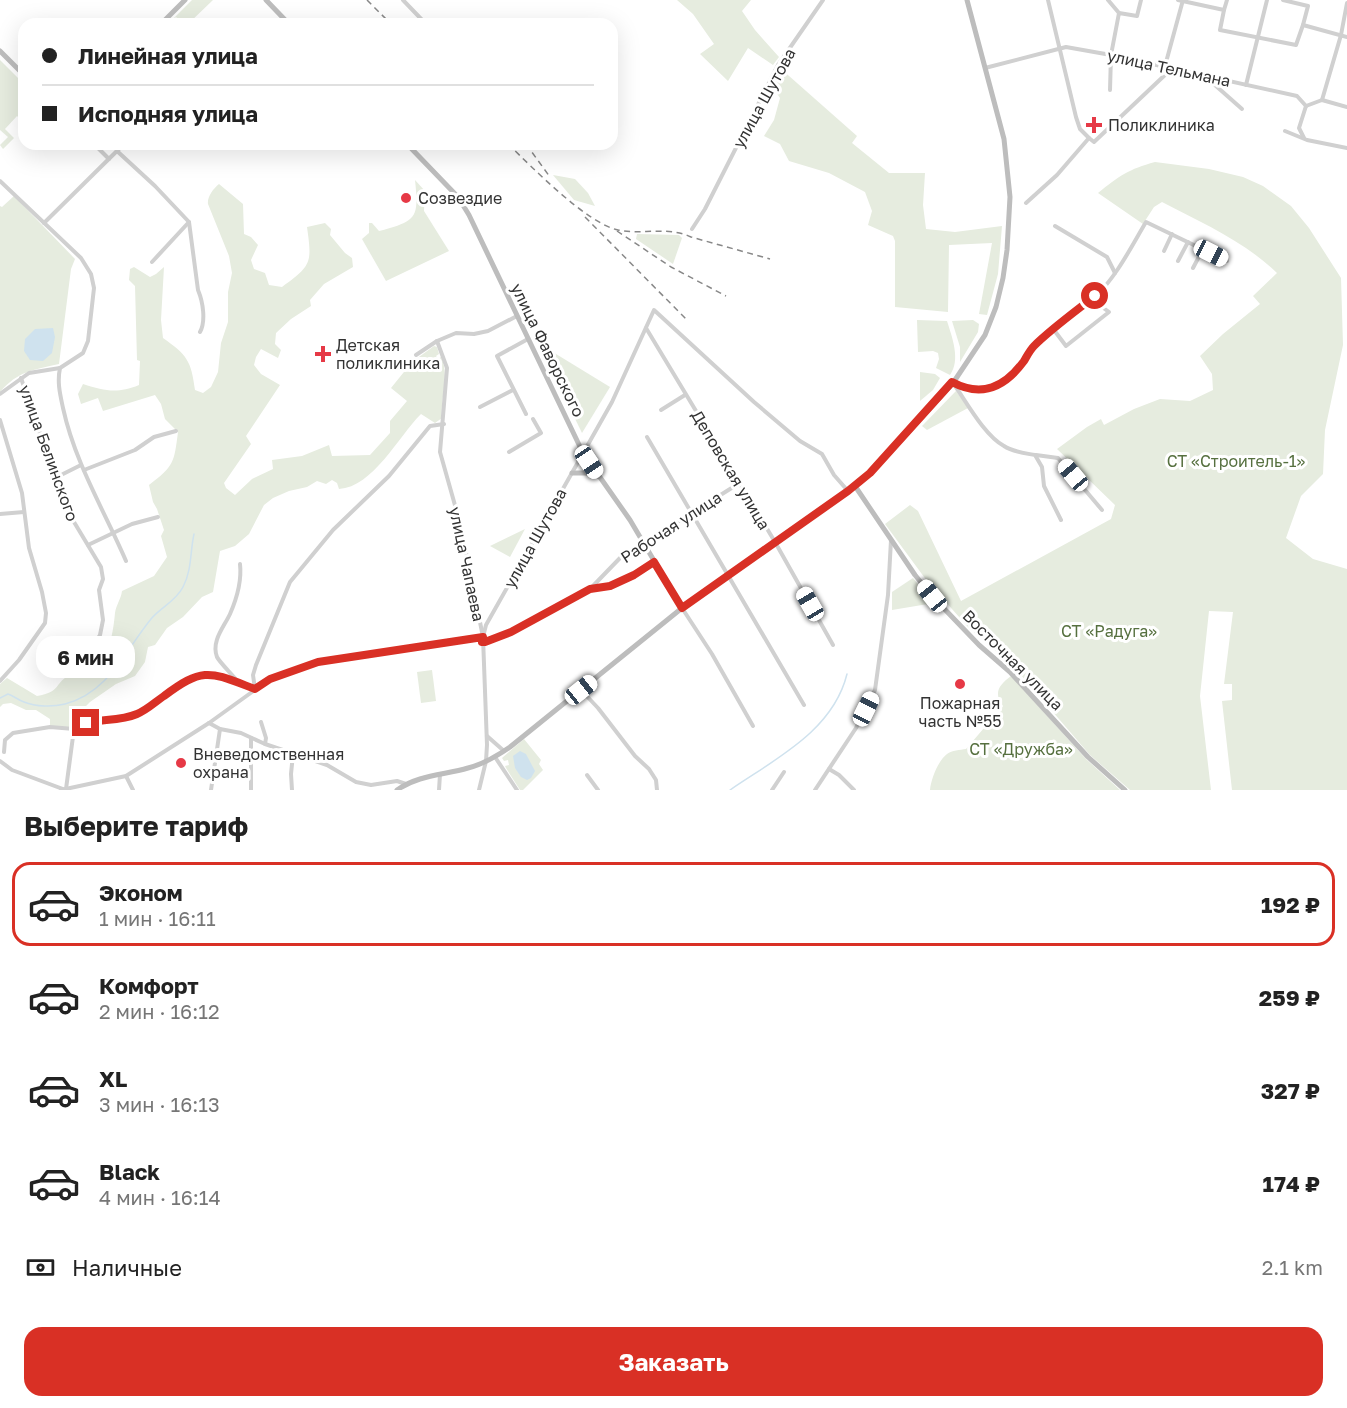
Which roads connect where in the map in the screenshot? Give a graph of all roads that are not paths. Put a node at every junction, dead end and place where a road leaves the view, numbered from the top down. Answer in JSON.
{"nodes":[{"id":1,"x":185,"y":0,"type":"edge"},
{"id":2,"x":266,"y":0,"type":"edge"},
{"id":3,"x":403,"y":0,"type":"edge"},
{"id":4,"x":822,"y":0,"type":"edge"},
{"id":5,"x":967,"y":0,"type":"edge"},
{"id":6,"x":1048,"y":0,"type":"edge"},
{"id":7,"x":1108,"y":0,"type":"edge"},
{"id":8,"x":1141,"y":0,"type":"edge"},
{"id":9,"x":1181,"y":0,"type":"edge"},
{"id":10,"x":1227,"y":0,"type":"edge"},
{"id":11,"x":1268,"y":0,"type":"edge"},
{"id":12,"x":1283,"y":0,"type":"edge"},
{"id":13,"x":1347,"y":3,"type":"edge"},
{"id":14,"x":1224,"y":10,"type":"junction"},
{"id":15,"x":1119,"y":13,"type":"junction"},
{"id":16,"x":167,"y":18,"type":"edge"},
{"id":17,"x":284,"y":18,"type":"edge"},
{"id":18,"x":420,"y":18,"type":"edge"},
{"id":19,"x":1303,"y":25,"type":"junction"},
{"id":20,"x":1341,"y":35,"type":"junction"},
{"id":21,"x":1347,"y":37,"type":"edge"},
{"id":22,"x":1258,"y":38,"type":"junction"},
{"id":23,"x":1059,"y":48,"type":"junction"},
{"id":24,"x":0,"y":51,"type":"edge"},
{"id":25,"x":1111,"y":55,"type":"junction"},
{"id":26,"x":1165,"y":66,"type":"junction"},
{"id":27,"x":985,"y":68,"type":"junction"},
{"id":28,"x":18,"y":69,"type":"edge"},
{"id":29,"x":1206,"y":77,"type":"junction"},
{"id":30,"x":1246,"y":85,"type":"junction"},
{"id":31,"x":1110,"y":90,"type":"dead end"},
{"id":32,"x":1323,"y":100,"type":"junction"},
{"id":33,"x":1306,"y":106,"type":"junction"},
{"id":34,"x":1347,"y":107,"type":"edge"},
{"id":35,"x":1242,"y":109,"type":"dead end"},
{"id":36,"x":1285,"y":131,"type":"dead end"},
{"id":37,"x":1089,"y":138,"type":"junction"},
{"id":38,"x":1304,"y":139,"type":"junction"},
{"id":39,"x":1347,"y":148,"type":"edge"},
{"id":40,"x":100,"y":150,"type":"edge"},
{"id":41,"x":413,"y":150,"type":"edge"},
{"id":42,"x":117,"y":151,"type":"joint"},
{"id":43,"x":109,"y":159,"type":"junction"},
{"id":44,"x":0,"y":181,"type":"edge"},
{"id":45,"x":1026,"y":203,"type":"dead end"},
{"id":46,"x":189,"y":222,"type":"junction"},
{"id":47,"x":44,"y":223,"type":"junction"},
{"id":48,"x":1055,"y":226,"type":"dead end"},
{"id":49,"x":692,"y":229,"type":"dead end"},
{"id":50,"x":1172,"y":234,"type":"junction"},
{"id":51,"x":1188,"y":242,"type":"junction"},
{"id":52,"x":1203,"y":249,"type":"junction"},
{"id":53,"x":1164,"y":251,"type":"dead end"},
{"id":54,"x":1178,"y":261,"type":"dead end"},
{"id":55,"x":1227,"y":261,"type":"dead end"},
{"id":56,"x":152,"y":262,"type":"dead end"},
{"id":57,"x":1193,"y":268,"type":"dead end"},
{"id":58,"x":1116,"y":273,"type":"junction"},
{"id":59,"x":1091,"y":299,"type":"junction"},
{"id":60,"x":517,"y":316,"type":"junction"},
{"id":61,"x":646,"y":328,"type":"junction"},
{"id":62,"x":1054,"y":330,"type":"junction"},
{"id":63,"x":200,"y":332,"type":"dead end"},
{"id":64,"x":528,"y":339,"type":"junction"},
{"id":65,"x":437,"y":341,"type":"junction"},
{"id":66,"x":416,"y":355,"type":"dead end"},
{"id":67,"x":60,"y":368,"type":"junction"},
{"id":68,"x":21,"y":378,"type":"junction"},
{"id":69,"x":952,"y":382,"type":"junction"},
{"id":70,"x":513,"y":390,"type":"junction"},
{"id":71,"x":0,"y":394,"type":"edge"},
{"id":72,"x":685,"y":395,"type":"junction"},
{"id":73,"x":480,"y":408,"type":"dead end"},
{"id":74,"x":661,"y":410,"type":"dead end"},
{"id":75,"x":526,"y":414,"type":"dead end"},
{"id":76,"x":533,"y":419,"type":"dead end"},
{"id":77,"x":0,"y":420,"type":"edge"},
{"id":78,"x":444,"y":424,"type":"junction"},
{"id":79,"x":176,"y":431,"type":"dead end"},
{"id":80,"x":647,"y":437,"type":"dead end"},
{"id":81,"x":2,"y":440,"type":"edge"},
{"id":82,"x":509,"y":452,"type":"dead end"},
{"id":83,"x":583,"y":453,"type":"junction"},
{"id":84,"x":1035,"y":455,"type":"junction"},
{"id":85,"x":82,"y":468,"type":"junction"},
{"id":86,"x":572,"y":473,"type":"junction"},
{"id":87,"x":598,"y":476,"type":"junction"},
{"id":88,"x":55,"y":478,"type":"junction"},
{"id":89,"x":738,"y":484,"type":"junction"},
{"id":90,"x":855,"y":486,"type":"junction"},
{"id":91,"x":848,"y":491,"type":"junction"},
{"id":92,"x":1102,"y":510,"type":"dead end"},
{"id":93,"x":24,"y":512,"type":"junction"},
{"id":94,"x":0,"y":514,"type":"edge"},
{"id":95,"x":692,"y":514,"type":"junction"},
{"id":96,"x":158,"y":517,"type":"dead end"},
{"id":97,"x":1061,"y":520,"type":"dead end"},
{"id":98,"x":113,"y":532,"type":"junction"},
{"id":99,"x":891,"y":539,"type":"junction"},
{"id":100,"x":775,"y":542,"type":"junction"},
{"id":101,"x":644,"y":543,"type":"junction"},
{"id":102,"x":88,"y":545,"type":"junction"},
{"id":103,"x":126,"y":561,"type":"dead end"},
{"id":104,"x":654,"y":562,"type":"junction"},
{"id":105,"x":240,"y":564,"type":"dead end"},
{"id":106,"x":728,"y":574,"type":"junction"},
{"id":107,"x":590,"y":589,"type":"junction"},
{"id":108,"x":682,"y":608,"type":"junction"},
{"id":109,"x":482,"y":640,"type":"junction"},
{"id":110,"x":833,"y":645,"type":"dead end"},
{"id":111,"x":84,"y":659,"type":"dead end"},
{"id":112,"x":0,"y":681,"type":"edge"},
{"id":113,"x":238,"y":682,"type":"junction"},
{"id":114,"x":255,"y":689,"type":"junction"},
{"id":115,"x":581,"y":690,"type":"junction"},
{"id":116,"x":804,"y":705,"type":"dead end"},
{"id":117,"x":261,"y":722,"type":"dead end"},
{"id":118,"x":209,"y":723,"type":"junction"},
{"id":119,"x":753,"y":726,"type":"dead end"},
{"id":120,"x":74,"y":729,"type":"junction"},
{"id":121,"x":220,"y":729,"type":"junction"},
{"id":122,"x":486,"y":735,"type":"junction"},
{"id":123,"x":251,"y":738,"type":"junction"},
{"id":124,"x":265,"y":744,"type":"junction"},
{"id":125,"x":504,"y":751,"type":"junction"},
{"id":126,"x":4,"y":752,"type":"dead end"},
{"id":127,"x":293,"y":754,"type":"junction"},
{"id":128,"x":495,"y":757,"type":"junction"},
{"id":129,"x":0,"y":761,"type":"edge"},
{"id":130,"x":486,"y":761,"type":"junction"},
{"id":131,"x":829,"y":769,"type":"junction"},
{"id":132,"x":784,"y":772,"type":"dead end"},
{"id":133,"x":440,"y":774,"type":"junction"},
{"id":134,"x":586,"y":775,"type":"dead end"},
{"id":135,"x":126,"y":776,"type":"junction"},
{"id":136,"x":406,"y":784,"type":"junction"},
{"id":137,"x":64,"y":790,"type":"edge"},
{"id":138,"x":132,"y":790,"type":"edge"},
{"id":139,"x":211,"y":790,"type":"edge"},
{"id":140,"x":251,"y":790,"type":"edge"},
{"id":141,"x":292,"y":790,"type":"edge"},
{"id":142,"x":399,"y":790,"type":"edge"},
{"id":143,"x":440,"y":790,"type":"edge"},
{"id":144,"x":479,"y":790,"type":"edge"},
{"id":145,"x":517,"y":790,"type":"edge"},
{"id":146,"x":598,"y":790,"type":"edge"},
{"id":147,"x":657,"y":790,"type":"edge"},
{"id":148,"x":772,"y":790,"type":"edge"},
{"id":149,"x":815,"y":790,"type":"edge"},
{"id":150,"x":854,"y":790,"type":"edge"},
{"id":151,"x":1125,"y":790,"type":"edge"}],
"edges":[{"from":1,"to":16,"type":"main road"},
{"from":2,"to":17,"type":"main road"},
{"from":3,"to":18,"type":"street"},
{"from":4,"to":49,"type":"street","name":"улица Шутова"},
{"from":5,"to":27,"type":"main road"},
{"from":6,"to":23,"type":"street"},
{"from":7,"to":15,"type":"street"},
{"from":8,"to":15,"type":"street"},
{"from":9,"to":14,"type":"street"},
{"from":9,"to":26,"type":"street"},
{"from":10,"to":14,"type":"street"},
{"from":11,"to":22,"type":"street"},
{"from":12,"to":19,"type":"street"},
{"from":13,"to":20,"type":"street"},
{"from":14,"to":22,"type":"street"},
{"from":15,"to":25,"type":"street"},
{"from":19,"to":20,"type":"street"},
{"from":19,"to":22,"type":"street"},
{"from":20,"to":21,"type":"street"},
{"from":20,"to":32,"type":"street"},
{"from":22,"to":30,"type":"street"},
{"from":23,"to":25,"type":"street","name":"улица Тельмана"},
{"from":23,"to":27,"type":"street","name":"улица Тельмана"},
{"from":23,"to":37,"type":"street"},
{"from":24,"to":28,"type":"main road"},
{"from":25,"to":26,"type":"street","name":"улица Тельмана"},
{"from":25,"to":31,"type":"street"},
{"from":26,"to":29,"type":"street","name":"улица Тельмана"},
{"from":26,"to":37,"type":"street"},
{"from":27,"to":69,"type":"main road"},
{"from":29,"to":30,"type":"street","name":"улица Тельмана"},
{"from":29,"to":35,"type":"street"},
{"from":30,"to":33,"type":"street","name":"улица Тельмана"},
{"from":32,"to":33,"type":"street"},
{"from":32,"to":34,"type":"street"},
{"from":33,"to":38,"type":"street"},
{"from":36,"to":38,"type":"street"},
{"from":37,"to":45,"type":"street"},
{"from":38,"to":39,"type":"street"},
{"from":40,"to":43,"type":"street"},
{"from":41,"to":60,"type":"main road","name":"улица Фаворского"},
{"from":42,"to":43,"type":"street"},
{"from":42,"to":46,"type":"street"},
{"from":43,"to":47,"type":"street"},
{"from":44,"to":47,"type":"street"},
{"from":46,"to":56,"type":"street"},
{"from":46,"to":63,"type":"street"},
{"from":47,"to":67,"type":"street"},
{"from":48,"to":58,"type":"street"},
{"from":50,"to":51,"type":"street"},
{"from":50,"to":53,"type":"street"},
{"from":50,"to":58,"type":"street"},
{"from":51,"to":52,"type":"street"},
{"from":51,"to":54,"type":"street"},
{"from":52,"to":55,"type":"street"},
{"from":52,"to":57,"type":"street"},
{"from":58,"to":59,"type":"street"},
{"from":59,"to":62,"type":"street"},
{"from":59,"to":62,"type":"street"},
{"from":60,"to":64,"type":"main road","name":"улица Фаворского"},
{"from":60,"to":65,"type":"street"},
{"from":61,"to":72,"type":"street","name":"Деповская улица"},
{"from":61,"to":83,"type":"street","name":"улица Шутова"},
{"from":61,"to":91,"type":"street","name":"улица Шутова"},
{"from":62,"to":69,"type":"street"},
{"from":64,"to":70,"type":"street"},
{"from":64,"to":83,"type":"main road","name":"улица Фаворского"},
{"from":65,"to":66,"type":"street"},
{"from":65,"to":78,"type":"street","name":"улица Чапаева"},
{"from":67,"to":68,"type":"street"},
{"from":67,"to":85,"type":"street"},
{"from":68,"to":71,"type":"street"},
{"from":68,"to":88,"type":"street","name":"улица Белинского"},
{"from":69,"to":84,"type":"street"},
{"from":69,"to":90,"type":"main road"},
{"from":70,"to":73,"type":"street"},
{"from":70,"to":75,"type":"street"},
{"from":72,"to":74,"type":"street"},
{"from":72,"to":89,"type":"street","name":"Деповская улица"},
{"from":76,"to":82,"type":"street"},
{"from":77,"to":81,"type":"street"},
{"from":78,"to":109,"type":"street","name":"улица Чапаева"},
{"from":78,"to":114,"type":"street"},
{"from":79,"to":85,"type":"street"},
{"from":80,"to":95,"type":"street"},
{"from":81,"to":93,"type":"street"},
{"from":83,"to":86,"type":"street","name":"улица Шутова"},
{"from":83,"to":87,"type":"main road","name":"улица Фаворского"},
{"from":84,"to":92,"type":"street"},
{"from":84,"to":97,"type":"street"},
{"from":85,"to":88,"type":"street"},
{"from":85,"to":98,"type":"street"},
{"from":86,"to":87,"type":"main road"},
{"from":86,"to":109,"type":"street","name":"улица Шутова"},
{"from":87,"to":101,"type":"main road","name":"улица Фаворского"},
{"from":88,"to":102,"type":"street","name":"улица Белинского"},
{"from":89,"to":95,"type":"street","name":"Рабочая улица"},
{"from":89,"to":100,"type":"street","name":"Деповская улица"},
{"from":90,"to":91,"type":"main road"},
{"from":90,"to":99,"type":"main road","name":"Восточная улица"},
{"from":91,"to":100,"type":"main road"},
{"from":93,"to":94,"type":"street"},
{"from":93,"to":112,"type":"street"},
{"from":95,"to":101,"type":"street","name":"Рабочая улица"},
{"from":95,"to":106,"type":"street"},
{"from":96,"to":98,"type":"street"},
{"from":98,"to":102,"type":"street"},
{"from":98,"to":103,"type":"street"},
{"from":99,"to":131,"type":"street"},
{"from":99,"to":151,"type":"main road","name":"Восточная улица"},
{"from":100,"to":106,"type":"main road"},
{"from":100,"to":110,"type":"street","name":"Деповская улица"},
{"from":101,"to":104,"type":"main road","name":"улица Фаворского"},
{"from":101,"to":107,"type":"street","name":"Рабочая улица"},
{"from":102,"to":111,"type":"street","name":"улица Белинского"},
{"from":104,"to":107,"type":"street"},
{"from":104,"to":108,"type":"main road","name":"улица Фаворского"},
{"from":105,"to":113,"type":"street"},
{"from":106,"to":108,"type":"main road"},
{"from":106,"to":116,"type":"street"},
{"from":107,"to":109,"type":"street","name":"Рабочая улица"},
{"from":108,"to":115,"type":"main road"},
{"from":108,"to":119,"type":"street","name":"улица Фаворского"},
{"from":109,"to":114,"type":"street","name":"Рабочая улица"},
{"from":109,"to":122,"type":"street","name":"улица Чапаева"},
{"from":113,"to":114,"type":"street"},
{"from":113,"to":120,"type":"street"},
{"from":114,"to":118,"type":"street","name":"Рабочая улица"},
{"from":115,"to":125,"type":"main road"},
{"from":115,"to":147,"type":"street"},
{"from":117,"to":124,"type":"street"},
{"from":118,"to":121,"type":"street"},
{"from":118,"to":135,"type":"street","name":"Рабочая улица"},
{"from":120,"to":126,"type":"street"},
{"from":120,"to":137,"type":"street"},
{"from":121,"to":123,"type":"street"},
{"from":121,"to":139,"type":"street"},
{"from":122,"to":125,"type":"street"},
{"from":122,"to":130,"type":"street","name":"улица Чапаева"},
{"from":123,"to":124,"type":"street"},
{"from":123,"to":140,"type":"street"},
{"from":124,"to":127,"type":"street"},
{"from":125,"to":128,"type":"main road"},
{"from":127,"to":136,"type":"street"},
{"from":127,"to":141,"type":"street"},
{"from":128,"to":130,"type":"main road"},
{"from":128,"to":145,"type":"street"},
{"from":129,"to":137,"type":"street"},
{"from":130,"to":133,"type":"main road"},
{"from":130,"to":144,"type":"street","name":"улица Чапаева"},
{"from":131,"to":149,"type":"street"},
{"from":131,"to":150,"type":"street"},
{"from":132,"to":148,"type":"street"},
{"from":133,"to":136,"type":"main road"},
{"from":133,"to":143,"type":"street"},
{"from":134,"to":146,"type":"street"},
{"from":135,"to":137,"type":"street"},
{"from":135,"to":138,"type":"street"},
{"from":136,"to":142,"type":"main road"}]}
